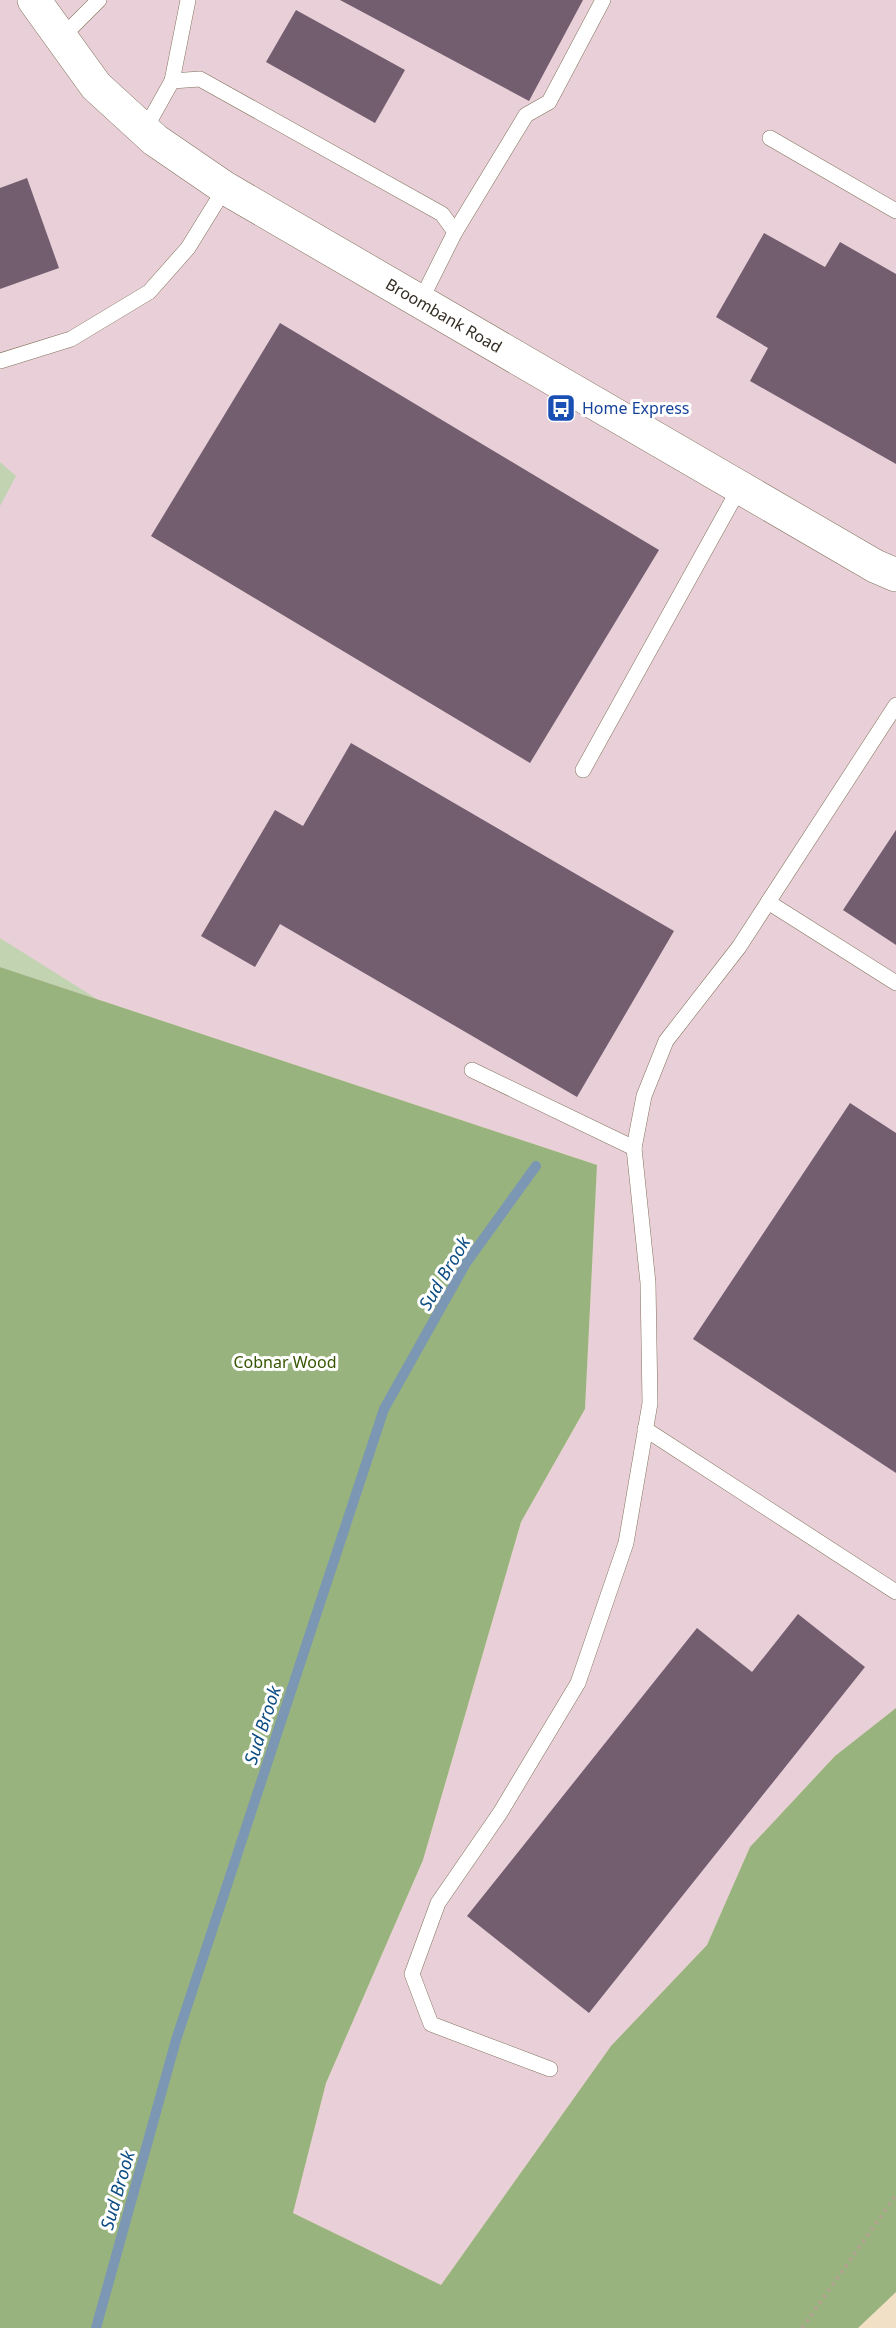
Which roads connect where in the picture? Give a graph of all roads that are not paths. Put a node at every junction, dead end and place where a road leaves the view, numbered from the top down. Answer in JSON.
{"nodes":[{"id":1,"x":34,"y":0,"type":"edge"},
{"id":2,"x":99,"y":0,"type":"edge"},
{"id":3,"x":188,"y":0,"type":"edge"},
{"id":4,"x":603,"y":0,"type":"edge"},
{"id":5,"x":61,"y":38,"type":"junction"},
{"id":6,"x":172,"y":81,"type":"junction"},
{"id":7,"x":144,"y":131,"type":"junction"},
{"id":8,"x":770,"y":138,"type":"dead end"},
{"id":9,"x":225,"y":188,"type":"junction"},
{"id":10,"x":896,"y":211,"type":"edge"},
{"id":11,"x":455,"y":232,"type":"junction"},
{"id":12,"x":420,"y":302,"type":"junction"},
{"id":13,"x":0,"y":361,"type":"edge"},
{"id":14,"x":740,"y":488,"type":"junction"},
{"id":15,"x":896,"y":575,"type":"edge"},
{"id":16,"x":896,"y":705,"type":"edge"},
{"id":17,"x":584,"y":770,"type":"dead end"},
{"id":18,"x":768,"y":902,"type":"junction"},
{"id":19,"x":896,"y":983,"type":"edge"},
{"id":20,"x":472,"y":1070,"type":"dead end"},
{"id":21,"x":634,"y":1148,"type":"junction"},
{"id":22,"x":645,"y":1429,"type":"junction"},
{"id":23,"x":896,"y":1592,"type":"edge"},
{"id":24,"x":550,"y":2069,"type":"dead end"}],
"edges":[{"from":1,"to":5,"type":"street","name":"Broombank Road"},
{"from":2,"to":5,"type":"lane"},
{"from":3,"to":6,"type":"lane"},
{"from":4,"to":11,"type":"lane"},
{"from":5,"to":7,"type":"street","name":"Broombank Road"},
{"from":6,"to":7,"type":"lane"},
{"from":6,"to":11,"type":"lane"},
{"from":7,"to":9,"type":"street","name":"Broombank Road"},
{"from":8,"to":10,"type":"lane"},
{"from":9,"to":12,"type":"street","name":"Broombank Road"},
{"from":9,"to":13,"type":"lane"},
{"from":11,"to":12,"type":"lane"},
{"from":12,"to":14,"type":"street","name":"Broombank Road"},
{"from":14,"to":15,"type":"street","name":"Broombank Road"},
{"from":14,"to":17,"type":"lane"},
{"from":16,"to":18,"type":"lane"},
{"from":18,"to":19,"type":"lane"},
{"from":18,"to":21,"type":"lane"},
{"from":20,"to":21,"type":"lane"},
{"from":21,"to":22,"type":"lane"},
{"from":22,"to":23,"type":"lane"},
{"from":22,"to":24,"type":"lane"}]}
